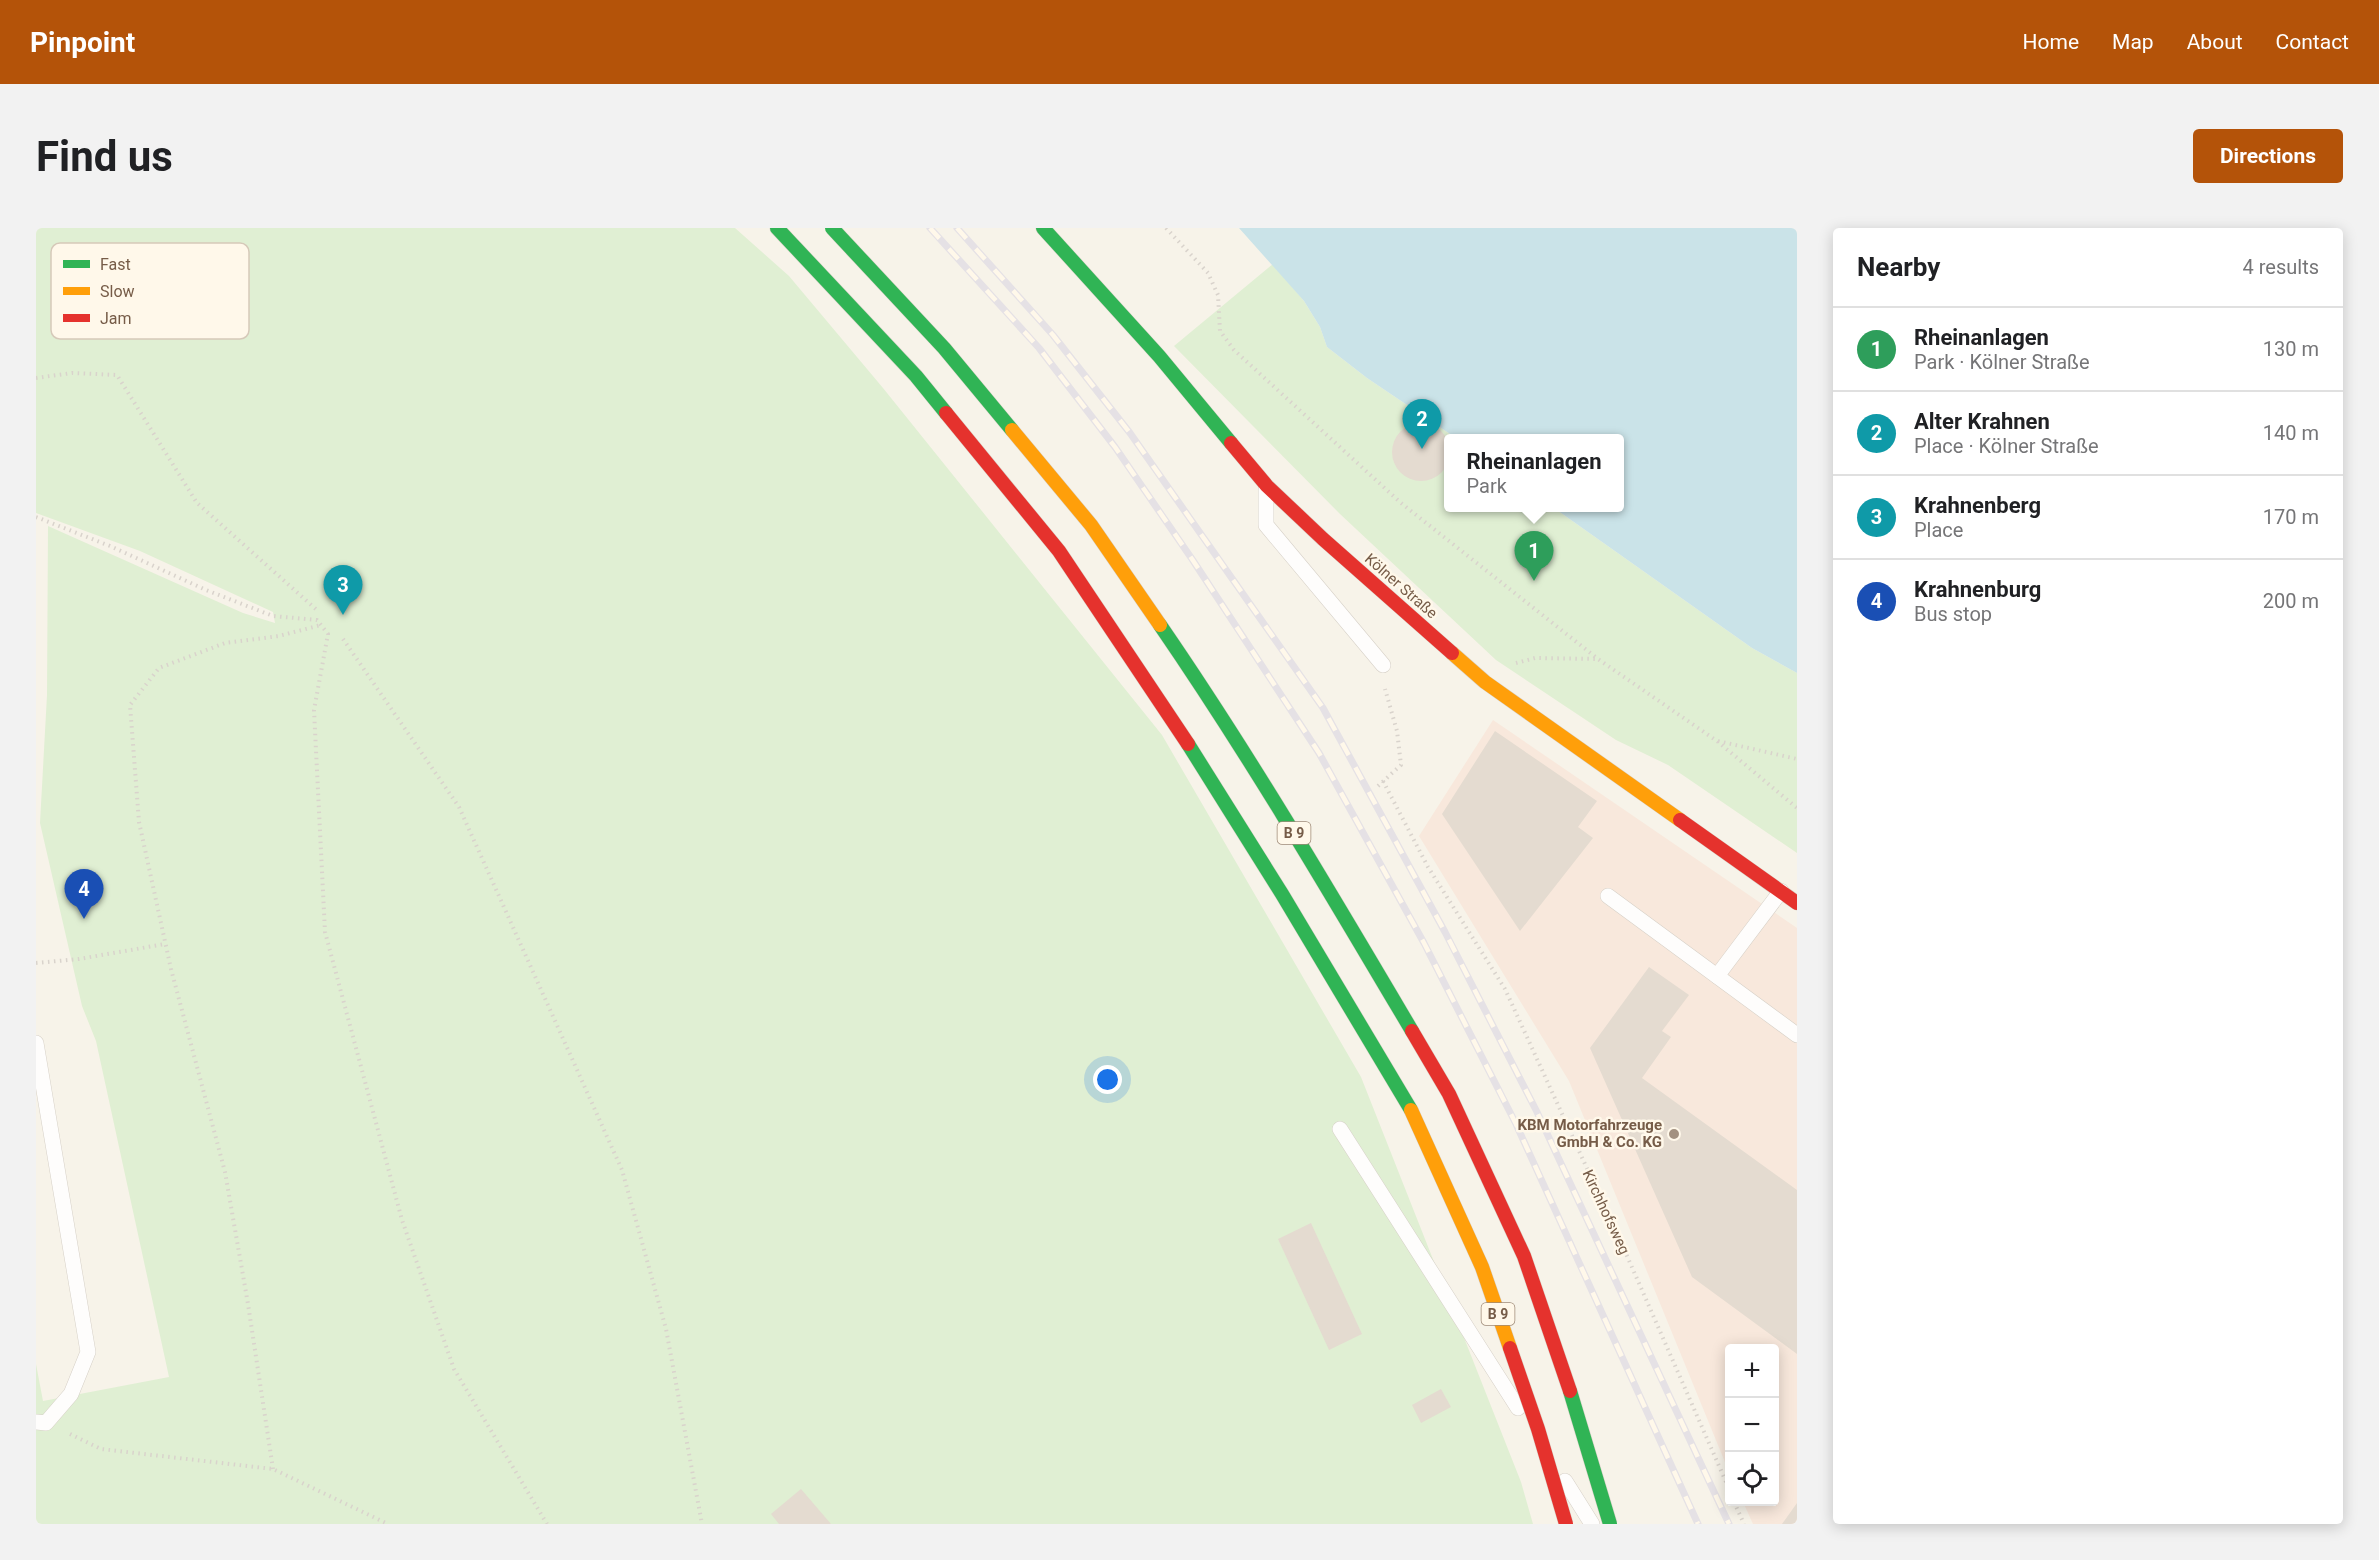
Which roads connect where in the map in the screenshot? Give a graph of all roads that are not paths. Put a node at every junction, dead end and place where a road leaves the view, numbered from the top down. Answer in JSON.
{"nodes":[{"id":1,"x":777,"y":228,"type":"edge"},
{"id":2,"x":832,"y":228,"type":"edge"},
{"id":3,"x":1042,"y":228,"type":"edge"},
{"id":4,"x":1267,"y":486,"type":"junction"},
{"id":5,"x":1383,"y":665,"type":"road end"},
{"id":6,"x":1781,"y":891,"type":"junction"},
{"id":7,"x":1608,"y":896,"type":"dead end"},
{"id":8,"x":1797,"y":903,"type":"edge"},
{"id":9,"x":1717,"y":976,"type":"junction"},
{"id":10,"x":1797,"y":1035,"type":"edge"},
{"id":11,"x":36,"y":1043,"type":"edge"},
{"id":12,"x":1340,"y":1129,"type":"dead end"},
{"id":13,"x":41,"y":1423,"type":"edge"},
{"id":14,"x":1566,"y":1524,"type":"edge"},
{"id":15,"x":1592,"y":1524,"type":"edge"},
{"id":16,"x":1610,"y":1524,"type":"edge"}],
"edges":[{"from":1,"to":14,"type":"main road","number":"B 9","bridge":true},
{"from":2,"to":16,"type":"main road","number":"B 9","bridge":true},
{"from":3,"to":4,"type":"main road","name":"Kölner Straße"},
{"from":4,"to":5,"type":"lane"},
{"from":4,"to":6,"type":"main road","name":"Kölner Straße"},
{"from":6,"to":8,"type":"main road","name":"Kölner Straße"},
{"from":6,"to":9,"type":"lane"},
{"from":7,"to":9,"type":"lane"},
{"from":9,"to":10,"type":"lane"},
{"from":11,"to":13,"type":"lane"},
{"from":12,"to":15,"type":"lane"}]}
